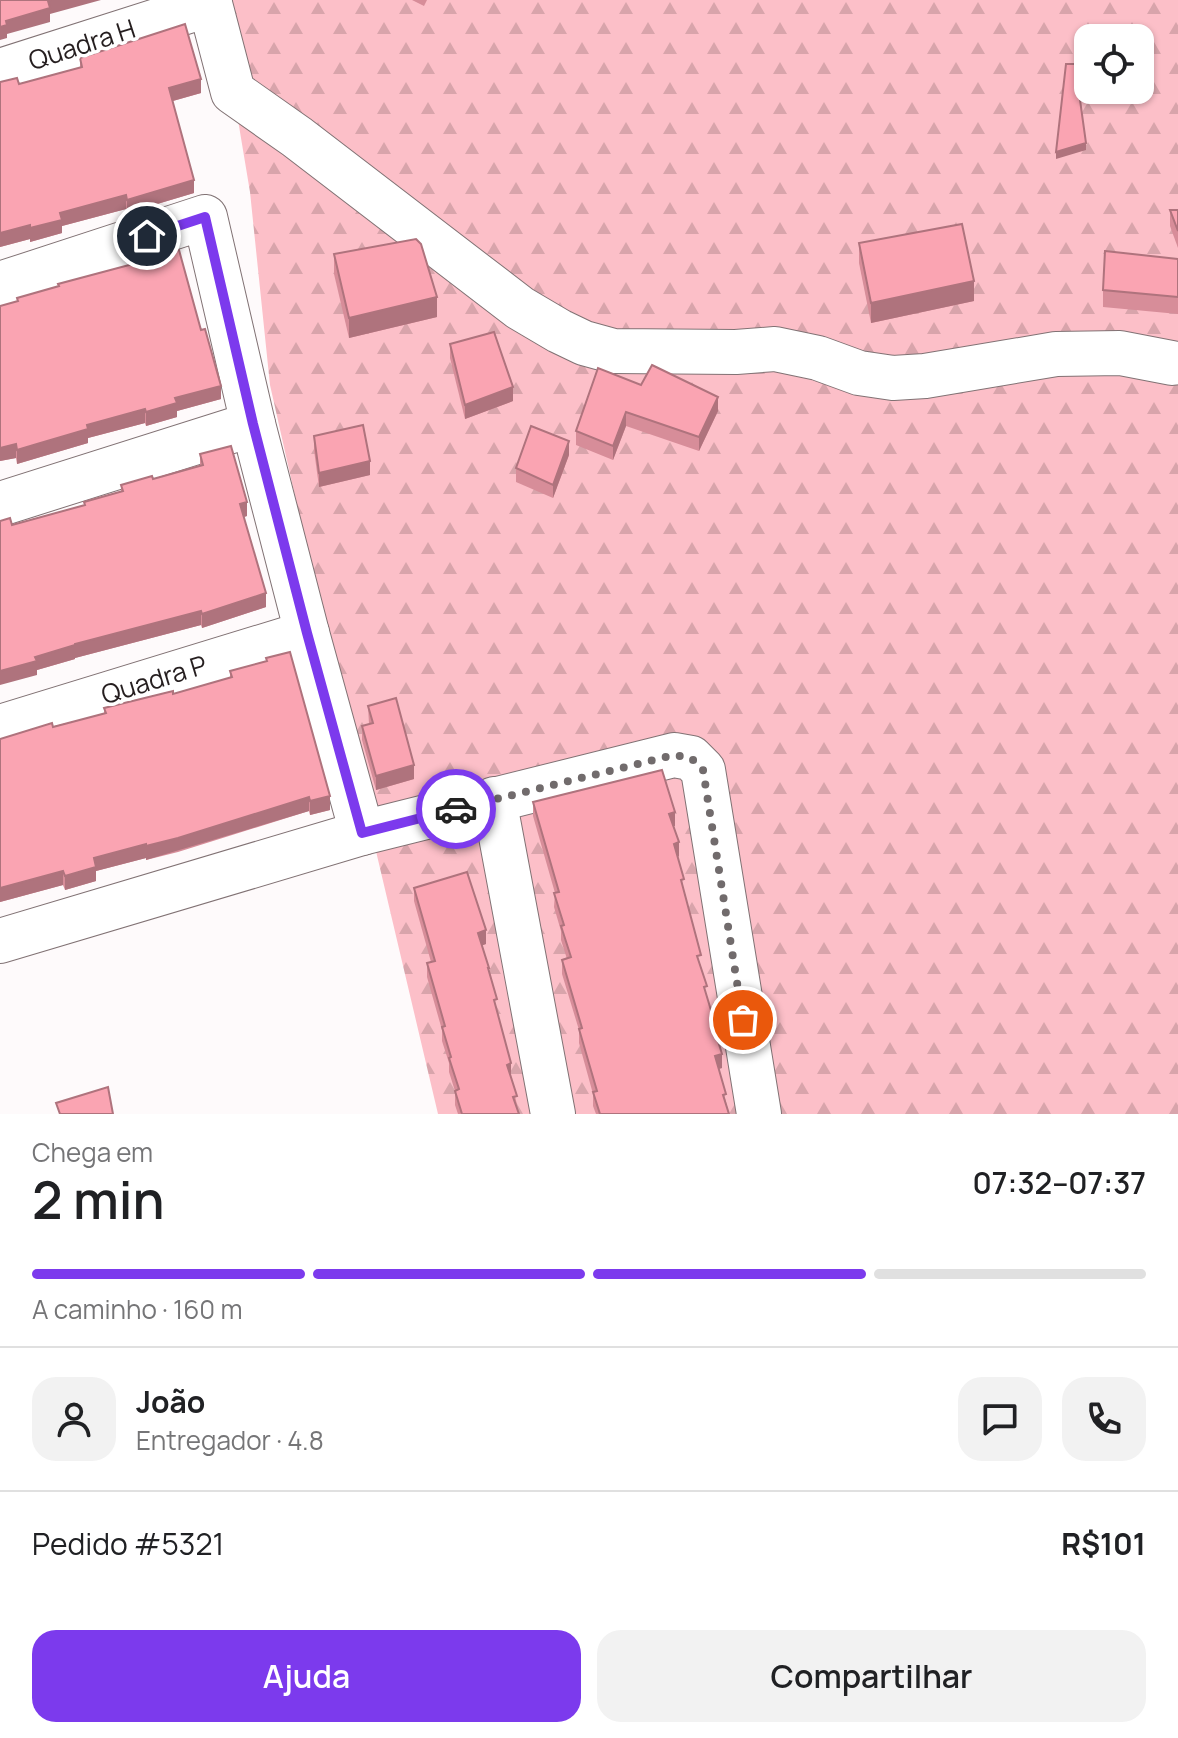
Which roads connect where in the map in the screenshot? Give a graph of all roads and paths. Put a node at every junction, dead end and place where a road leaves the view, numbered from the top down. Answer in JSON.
{"nodes":[{"id":1,"x":209,"y":2,"type":"edge"},
{"id":2,"x":0,"y":71,"type":"edge"},
{"id":3,"x":0,"y":284,"type":"edge"},
{"id":4,"x":1172,"y":363,"type":"dead end"},
{"id":5,"x":253,"y":424,"type":"junction"},
{"id":6,"x":0,"y":504,"type":"edge"},
{"id":7,"x":307,"y":633,"type":"junction"},
{"id":8,"x":0,"y":727,"type":"edge"},
{"id":9,"x":494,"y":799,"type":"junction"},
{"id":10,"x":362,"y":833,"type":"junction"},
{"id":11,"x":0,"y":941,"type":"edge"},
{"id":12,"x":553,"y":1114,"type":"edge"},
{"id":13,"x":759,"y":1114,"type":"edge"}],
"edges":[{"from":1,"to":2,"type":"street","name":"Quadra H"},
{"from":1,"to":4,"type":"street"},
{"from":3,"to":5,"type":"street"},
{"from":5,"to":6,"type":"street"},
{"from":5,"to":7,"type":"street"},
{"from":7,"to":8,"type":"street","name":"Quadra P"},
{"from":7,"to":10,"type":"street"},
{"from":9,"to":10,"type":"street"},
{"from":9,"to":12,"type":"street"},
{"from":9,"to":13,"type":"street"},
{"from":10,"to":11,"type":"street"}]}
